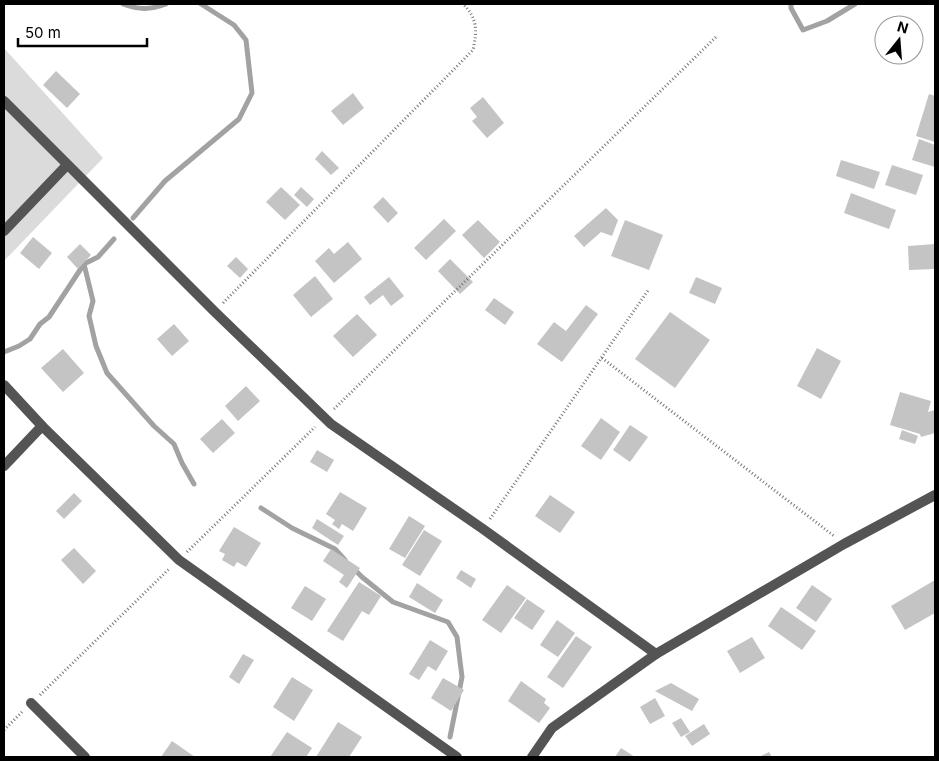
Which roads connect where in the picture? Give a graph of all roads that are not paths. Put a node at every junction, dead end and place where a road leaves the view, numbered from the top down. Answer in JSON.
{"nodes":[{"id":1,"x":4,"y":101,"type":"edge"},
{"id":2,"x":67,"y":165,"type":"junction"},
{"id":3,"x":4,"y":231,"type":"edge"},
{"id":4,"x":4,"y":384,"type":"edge"},
{"id":5,"x":42,"y":426,"type":"junction"},
{"id":6,"x":4,"y":466,"type":"edge"},
{"id":7,"x":935,"y":494,"type":"edge"},
{"id":8,"x":656,"y":654,"type":"junction"},
{"id":9,"x":31,"y":703,"type":"road end"},
{"id":10,"x":85,"y":757,"type":"edge"},
{"id":11,"x":457,"y":757,"type":"edge"},
{"id":12,"x":532,"y":757,"type":"edge"}],
"edges":[{"from":1,"to":2,"type":"street"},
{"from":2,"to":3,"type":"street"},
{"from":2,"to":8,"type":"street"},
{"from":4,"to":5,"type":"street"},
{"from":5,"to":6,"type":"street"},
{"from":5,"to":11,"type":"street"},
{"from":7,"to":8,"type":"street"},
{"from":8,"to":12,"type":"street"},
{"from":9,"to":10,"type":"street"}]}
